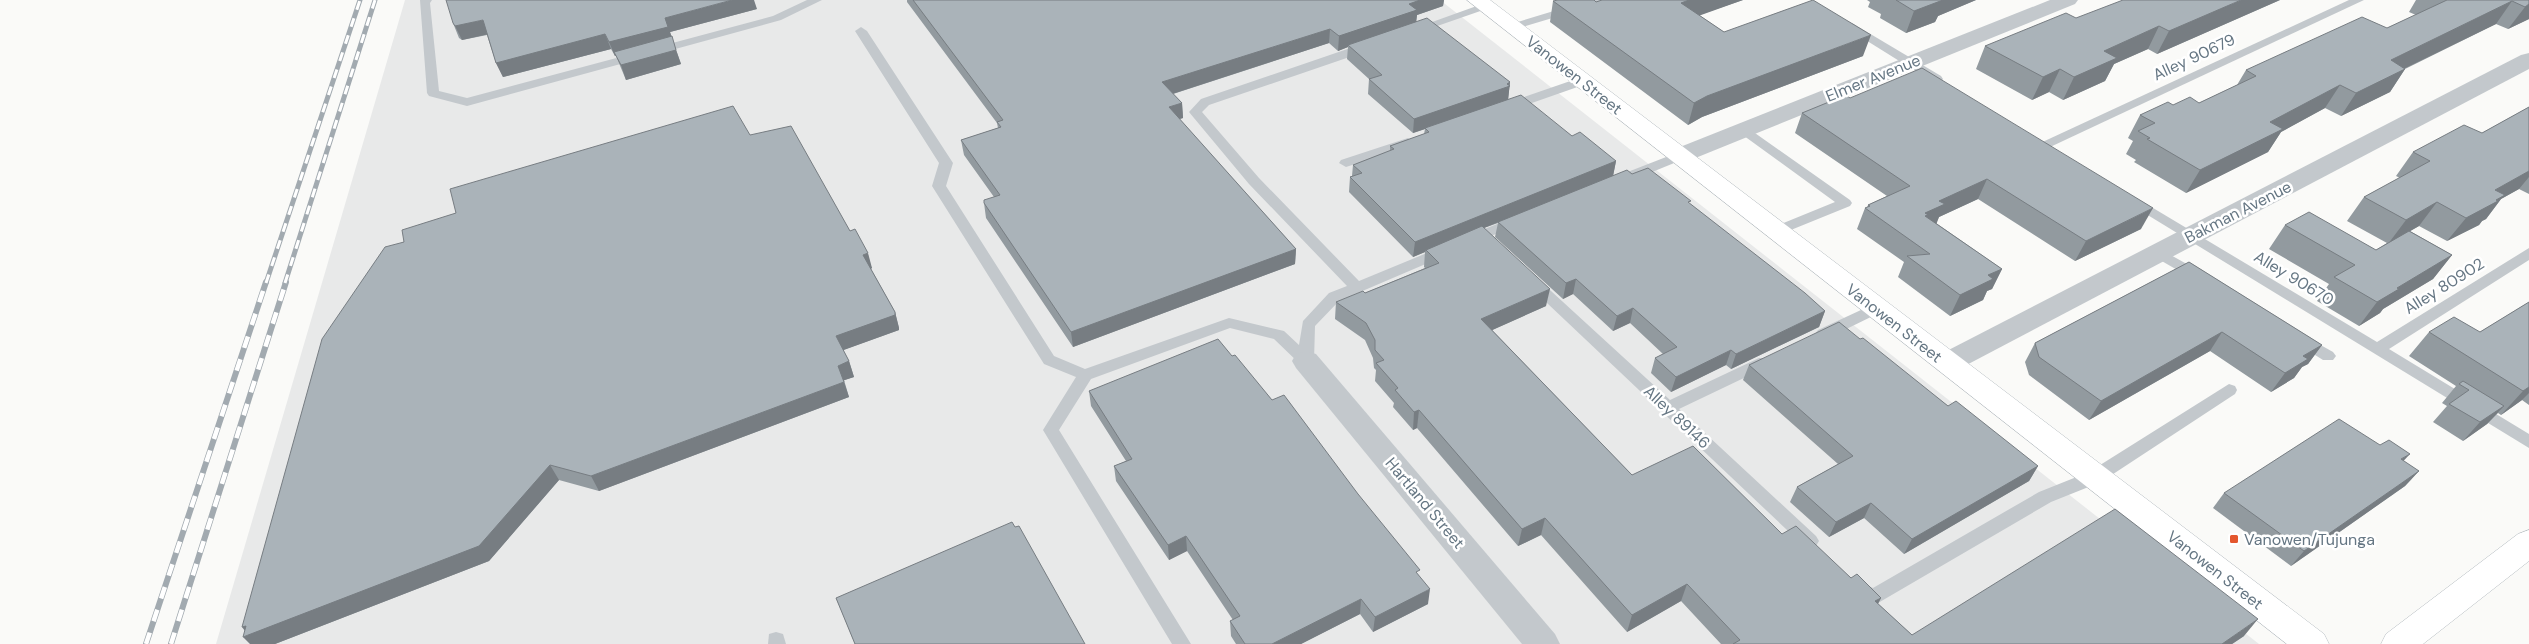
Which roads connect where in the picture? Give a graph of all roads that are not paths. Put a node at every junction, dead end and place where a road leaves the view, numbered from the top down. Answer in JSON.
{"nodes":[{"id":1,"x":426,"y":0,"type":"edge"},
{"id":2,"x":816,"y":0,"type":"edge"},
{"id":3,"x":1602,"y":0,"type":"edge"},
{"id":4,"x":2068,"y":0,"type":"edge"},
{"id":5,"x":2358,"y":0,"type":"edge"},
{"id":6,"x":1481,"y":3,"type":"edge"},
{"id":7,"x":1839,"y":19,"type":"edge"},
{"id":8,"x":1512,"y":27,"type":"junction"},
{"id":9,"x":860,"y":31,"type":"dead end"},
{"id":10,"x":1400,"y":35,"type":"edge"},
{"id":11,"x":1381,"y":42,"type":"edge"},
{"id":12,"x":2529,"y":60,"type":"edge"},
{"id":13,"x":1911,"y":63,"type":"junction"},
{"id":14,"x":1582,"y":81,"type":"junction"},
{"id":15,"x":1952,"y":88,"type":"edge"},
{"id":16,"x":1497,"y":111,"type":"edge"},
{"id":17,"x":1745,"y":130,"type":"junction"},
{"id":18,"x":1422,"y":137,"type":"edge"},
{"id":19,"x":2059,"y":155,"type":"edge"},
{"id":20,"x":1679,"y":156,"type":"junction"},
{"id":21,"x":1346,"y":163,"type":"dead end"},
{"id":22,"x":1616,"y":181,"type":"edge"},
{"id":23,"x":2118,"y":190,"type":"edge"},
{"id":24,"x":1526,"y":217,"type":"edge"},
{"id":25,"x":1776,"y":231,"type":"junction"},
{"id":26,"x":1482,"y":235,"type":"junction"},
{"id":27,"x":2193,"y":236,"type":"junction"},
{"id":28,"x":1496,"y":248,"type":"edge"},
{"id":29,"x":2158,"y":253,"type":"junction"},
{"id":30,"x":2529,"y":253,"type":"edge"},
{"id":31,"x":1524,"y":274,"type":"edge"},
{"id":32,"x":2213,"y":285,"type":"edge"},
{"id":33,"x":1357,"y":288,"type":"junction"},
{"id":34,"x":1876,"y":308,"type":"junction"},
{"id":35,"x":2287,"y":330,"type":"edge"},
{"id":36,"x":1806,"y":342,"type":"edge"},
{"id":37,"x":2378,"y":349,"type":"junction"},
{"id":38,"x":1780,"y":354,"type":"edge"},
{"id":39,"x":2328,"y":356,"type":"dead end"},
{"id":40,"x":1306,"y":361,"type":"junction"},
{"id":41,"x":1947,"y":363,"type":"junction"},
{"id":42,"x":1085,"y":375,"type":"junction"},
{"id":43,"x":2229,"y":390,"type":"dead end"},
{"id":44,"x":1668,"y":408,"type":"junction"},
{"id":45,"x":2529,"y":442,"type":"edge"},
{"id":46,"x":2095,"y":477,"type":"junction"},
{"id":47,"x":2529,"y":543,"type":"edge"},
{"id":48,"x":1822,"y":552,"type":"edge"},
{"id":49,"x":1850,"y":578,"type":"edge"},
{"id":50,"x":1182,"y":644,"type":"edge"},
{"id":51,"x":1543,"y":644,"type":"edge"},
{"id":52,"x":2312,"y":644,"type":"edge"},
{"id":53,"x":2398,"y":644,"type":"edge"}],
"edges":[{"from":1,"to":2,"type":"lane"},
{"from":3,"to":8,"type":"lane"},
{"from":4,"to":13,"type":"street","name":"Elmer Avenue"},
{"from":5,"to":19,"type":"lane","name":"Alley 90679"},
{"from":6,"to":8,"type":"main road","name":"Vanowen Street"},
{"from":6,"to":10,"type":"lane"},
{"from":7,"to":13,"type":"lane"},
{"from":8,"to":14,"type":"main road","name":"Vanowen Street"},
{"from":9,"to":42,"type":"lane"},
{"from":11,"to":33,"type":"lane"},
{"from":12,"to":27,"type":"street","name":"Bakman Avenue"},
{"from":13,"to":15,"type":"lane"},
{"from":13,"to":17,"type":"street","name":"Elmer Avenue"},
{"from":14,"to":16,"type":"lane"},
{"from":14,"to":20,"type":"main road","name":"Vanowen Street"},
{"from":17,"to":20,"type":"street","name":"Elmer Avenue"},
{"from":17,"to":25,"type":"lane"},
{"from":18,"to":21,"type":"lane"},
{"from":20,"to":22,"type":"lane"},
{"from":20,"to":25,"type":"main road","name":"Vanowen Street"},
{"from":23,"to":27,"type":"lane","name":"Alley 90670"},
{"from":24,"to":26,"type":"lane"},
{"from":25,"to":34,"type":"main road","name":"Vanowen Street"},
{"from":26,"to":28,"type":"lane"},
{"from":26,"to":33,"type":"lane"},
{"from":27,"to":29,"type":"street","name":"Bakman Avenue"},
{"from":27,"to":37,"type":"lane","name":"Alley 90670"},
{"from":29,"to":32,"type":"lane"},
{"from":29,"to":41,"type":"street","name":"Bakman Avenue"},
{"from":30,"to":37,"type":"lane","name":"Alley 80902"},
{"from":31,"to":44,"type":"lane","name":"Alley 89146"},
{"from":33,"to":40,"type":"lane"},
{"from":34,"to":36,"type":"lane"},
{"from":34,"to":41,"type":"main road","name":"Vanowen Street"},
{"from":35,"to":39,"type":"lane"},
{"from":37,"to":45,"type":"lane","name":"Alley 90670"},
{"from":38,"to":44,"type":"lane"},
{"from":40,"to":42,"type":"lane"},
{"from":40,"to":51,"type":"street","name":"Hartland Street"},
{"from":41,"to":46,"type":"main road","name":"Vanowen Street"},
{"from":42,"to":50,"type":"lane"},
{"from":43,"to":46,"type":"lane"},
{"from":44,"to":48,"type":"lane","name":"Alley 89146"},
{"from":46,"to":49,"type":"lane"},
{"from":46,"to":52,"type":"main road","name":"Vanowen Street"},
{"from":47,"to":53,"type":"main road"}]}
